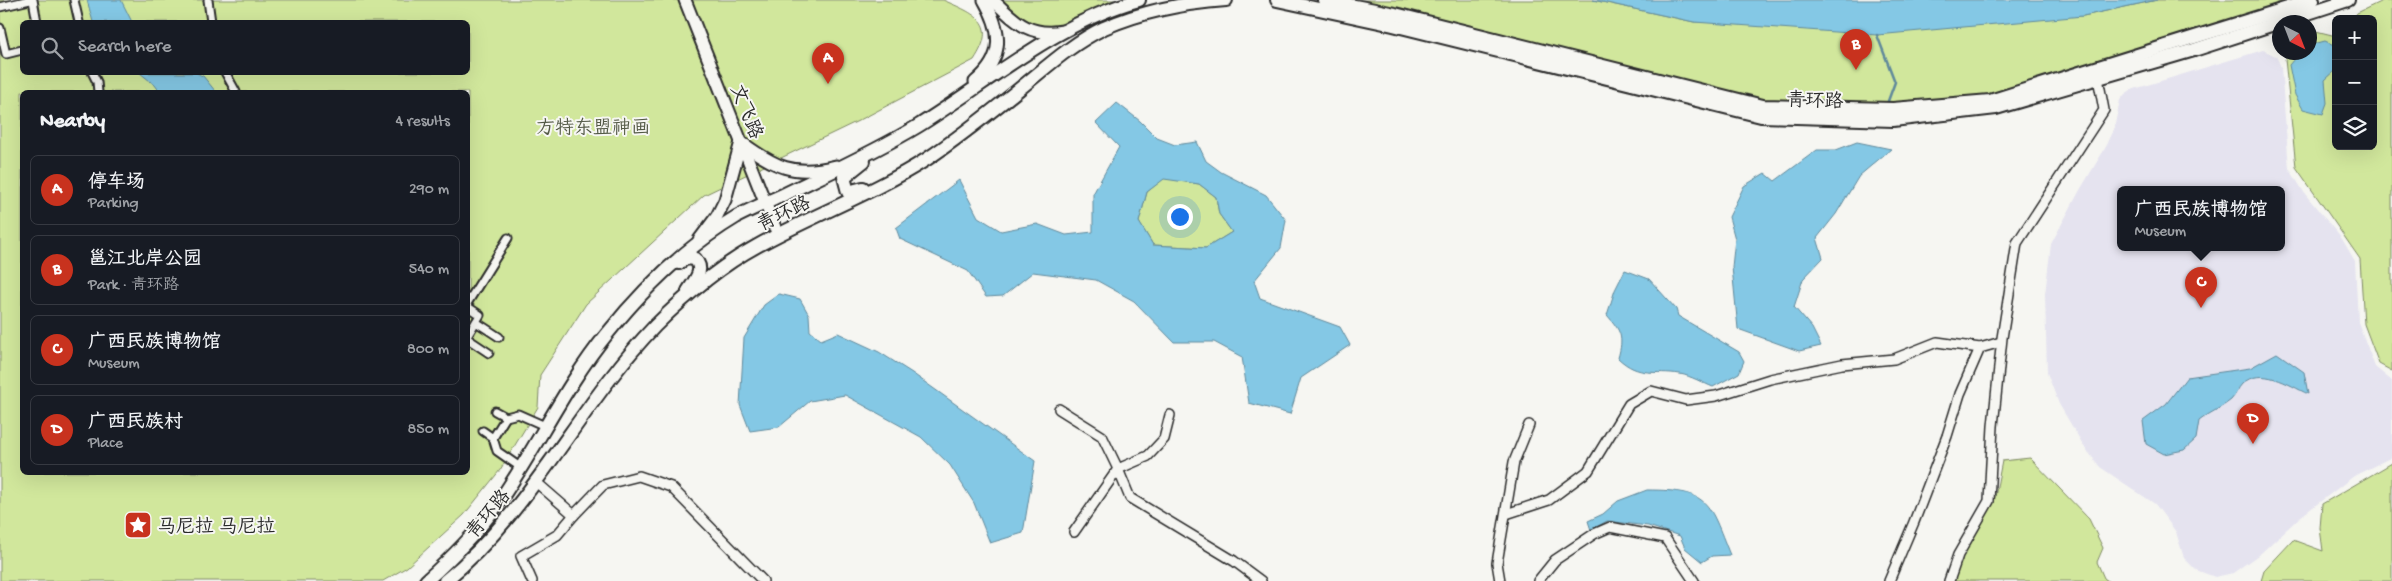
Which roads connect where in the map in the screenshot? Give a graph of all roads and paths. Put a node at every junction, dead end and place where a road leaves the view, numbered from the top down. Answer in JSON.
{"nodes":[{"id":1,"x":31,"y":0,"type":"edge"},
{"id":2,"x":74,"y":0,"type":"edge"},
{"id":3,"x":208,"y":0,"type":"edge"},
{"id":4,"x":685,"y":0,"type":"edge"},
{"id":5,"x":984,"y":0,"type":"edge"},
{"id":6,"x":993,"y":0,"type":"edge"},
{"id":7,"x":1139,"y":0,"type":"edge"},
{"id":8,"x":1226,"y":0,"type":"edge"},
{"id":9,"x":1277,"y":0,"type":"edge"},
{"id":10,"x":1324,"y":0,"type":"edge"},
{"id":11,"x":2313,"y":0,"type":"edge"},
{"id":12,"x":2348,"y":0,"type":"edge"},
{"id":13,"x":0,"y":7,"type":"edge"},
{"id":14,"x":37,"y":20,"type":"edge"},
{"id":15,"x":79,"y":20,"type":"edge"},
{"id":16,"x":211,"y":20,"type":"edge"},
{"id":17,"x":0,"y":28,"type":"edge"},
{"id":18,"x":1067,"y":31,"type":"junction"},
{"id":19,"x":20,"y":50,"type":"edge"},
{"id":20,"x":94,"y":75,"type":"edge"},
{"id":21,"x":227,"y":75,"type":"edge"},
{"id":22,"x":2098,"y":78,"type":"junction"},
{"id":23,"x":98,"y":90,"type":"edge"},
{"id":24,"x":235,"y":90,"type":"edge"},
{"id":25,"x":944,"y":108,"type":"junction"},
{"id":26,"x":741,"y":142,"type":"junction"},
{"id":27,"x":879,"y":148,"type":"junction"},
{"id":28,"x":848,"y":163,"type":"junction"},
{"id":29,"x":893,"y":179,"type":"junction"},
{"id":30,"x":765,"y":203,"type":"junction"},
{"id":31,"x":778,"y":235,"type":"junction"},
{"id":32,"x":508,"y":238,"type":"dead end"},
{"id":33,"x":693,"y":248,"type":"junction"},
{"id":34,"x":659,"y":276,"type":"junction"},
{"id":35,"x":470,"y":299,"type":"edge"},
{"id":36,"x":683,"y":300,"type":"junction"},
{"id":37,"x":470,"y":308,"type":"edge"},
{"id":38,"x":476,"y":322,"type":"junction"},
{"id":39,"x":470,"y":332,"type":"edge"},
{"id":40,"x":499,"y":337,"type":"dead end"},
{"id":41,"x":470,"y":340,"type":"edge"},
{"id":42,"x":2001,"y":342,"type":"junction"},
{"id":43,"x":1980,"y":348,"type":"junction"},
{"id":44,"x":489,"y":353,"type":"dead end"},
{"id":45,"x":1059,"y":409,"type":"dead end"},
{"id":46,"x":495,"y":411,"type":"dead end"},
{"id":47,"x":1170,"y":414,"type":"dead end"},
{"id":48,"x":506,"y":417,"type":"junction"},
{"id":49,"x":1530,"y":425,"type":"dead end"},
{"id":50,"x":545,"y":426,"type":"junction"},
{"id":51,"x":483,"y":431,"type":"dead end"},
{"id":52,"x":493,"y":438,"type":"junction"},
{"id":53,"x":520,"y":468,"type":"junction"},
{"id":54,"x":1118,"y":469,"type":"junction"},
{"id":55,"x":536,"y":482,"type":"junction"},
{"id":56,"x":1506,"y":514,"type":"junction"},
{"id":57,"x":574,"y":515,"type":"junction"},
{"id":58,"x":1074,"y":532,"type":"dead end"},
{"id":59,"x":465,"y":565,"type":"junction"},
{"id":60,"x":429,"y":578,"type":"edge"},
{"id":61,"x":418,"y":581,"type":"edge"},
{"id":62,"x":446,"y":581,"type":"edge"},
{"id":63,"x":451,"y":581,"type":"edge"},
{"id":64,"x":532,"y":581,"type":"edge"},
{"id":65,"x":763,"y":581,"type":"edge"},
{"id":66,"x":1261,"y":581,"type":"edge"},
{"id":67,"x":1500,"y":581,"type":"edge"},
{"id":68,"x":1538,"y":581,"type":"edge"},
{"id":69,"x":1694,"y":581,"type":"edge"},
{"id":70,"x":1890,"y":581,"type":"edge"},
{"id":71,"x":1949,"y":581,"type":"edge"}],
"edges":[{"from":1,"to":13,"type":"street"},
{"from":1,"to":14,"type":"street"},
{"from":2,"to":15,"type":"street"},
{"from":3,"to":16,"type":"street"},
{"from":4,"to":26,"type":"street","name":"文飞路"},
{"from":5,"to":25,"type":"street"},
{"from":6,"to":18,"type":"street"},
{"from":7,"to":18,"type":"main road","name":"青环路"},
{"from":8,"to":29,"type":"main road","name":"青环路"},
{"from":9,"to":22,"type":"main road","name":"青环路"},
{"from":10,"to":11,"type":"main road","name":"青环路"},
{"from":12,"to":22,"type":"main road","name":"青环路"},
{"from":17,"to":19,"type":"street"},
{"from":18,"to":25,"type":"main road","name":"青环路"},
{"from":20,"to":23,"type":"street"},
{"from":21,"to":24,"type":"street"},
{"from":22,"to":42,"type":"street"},
{"from":25,"to":27,"type":"main road","name":"青环路"},
{"from":26,"to":28,"type":"street"},
{"from":26,"to":30,"type":"street","name":"文飞路"},
{"from":26,"to":33,"type":"street"},
{"from":27,"to":28,"type":"main road","name":"青环路"},
{"from":27,"to":29,"type":"main road"},
{"from":28,"to":30,"type":"main road","name":"青环路"},
{"from":29,"to":31,"type":"main road","name":"青环路"},
{"from":30,"to":31,"type":"street","name":"文飞路"},
{"from":30,"to":33,"type":"main road","name":"青环路"},
{"from":31,"to":36,"type":"main road","name":"青环路"},
{"from":32,"to":35,"type":"street"},
{"from":33,"to":34,"type":"main road","name":"青环路"},
{"from":34,"to":36,"type":"main road"},
{"from":34,"to":50,"type":"main road","name":"青环路"},
{"from":36,"to":55,"type":"main road","name":"青环路"},
{"from":37,"to":38,"type":"street"},
{"from":38,"to":39,"type":"street"},
{"from":38,"to":40,"type":"street"},
{"from":41,"to":44,"type":"street"},
{"from":42,"to":43,"type":"street"},
{"from":42,"to":71,"type":"street"},
{"from":43,"to":56,"type":"street"},
{"from":43,"to":70,"type":"street"},
{"from":45,"to":54,"type":"street"},
{"from":46,"to":48,"type":"street"},
{"from":47,"to":54,"type":"street"},
{"from":48,"to":50,"type":"street"},
{"from":48,"to":52,"type":"street"},
{"from":49,"to":56,"type":"street"},
{"from":50,"to":53,"type":"main road","name":"青环路"},
{"from":51,"to":52,"type":"street"},
{"from":52,"to":53,"type":"street"},
{"from":53,"to":60,"type":"main road","name":"青环路"},
{"from":54,"to":58,"type":"street"},
{"from":54,"to":66,"type":"street"},
{"from":55,"to":57,"type":"street"},
{"from":55,"to":59,"type":"main road","name":"青环路"},
{"from":56,"to":67,"type":"street"},
{"from":57,"to":64,"type":"street"},
{"from":57,"to":65,"type":"street"},
{"from":59,"to":62,"type":"main road","name":"青环路"},
{"from":59,"to":63,"type":"street"},
{"from":60,"to":61,"type":"street"},
{"from":68,"to":69,"type":"street"}]}
